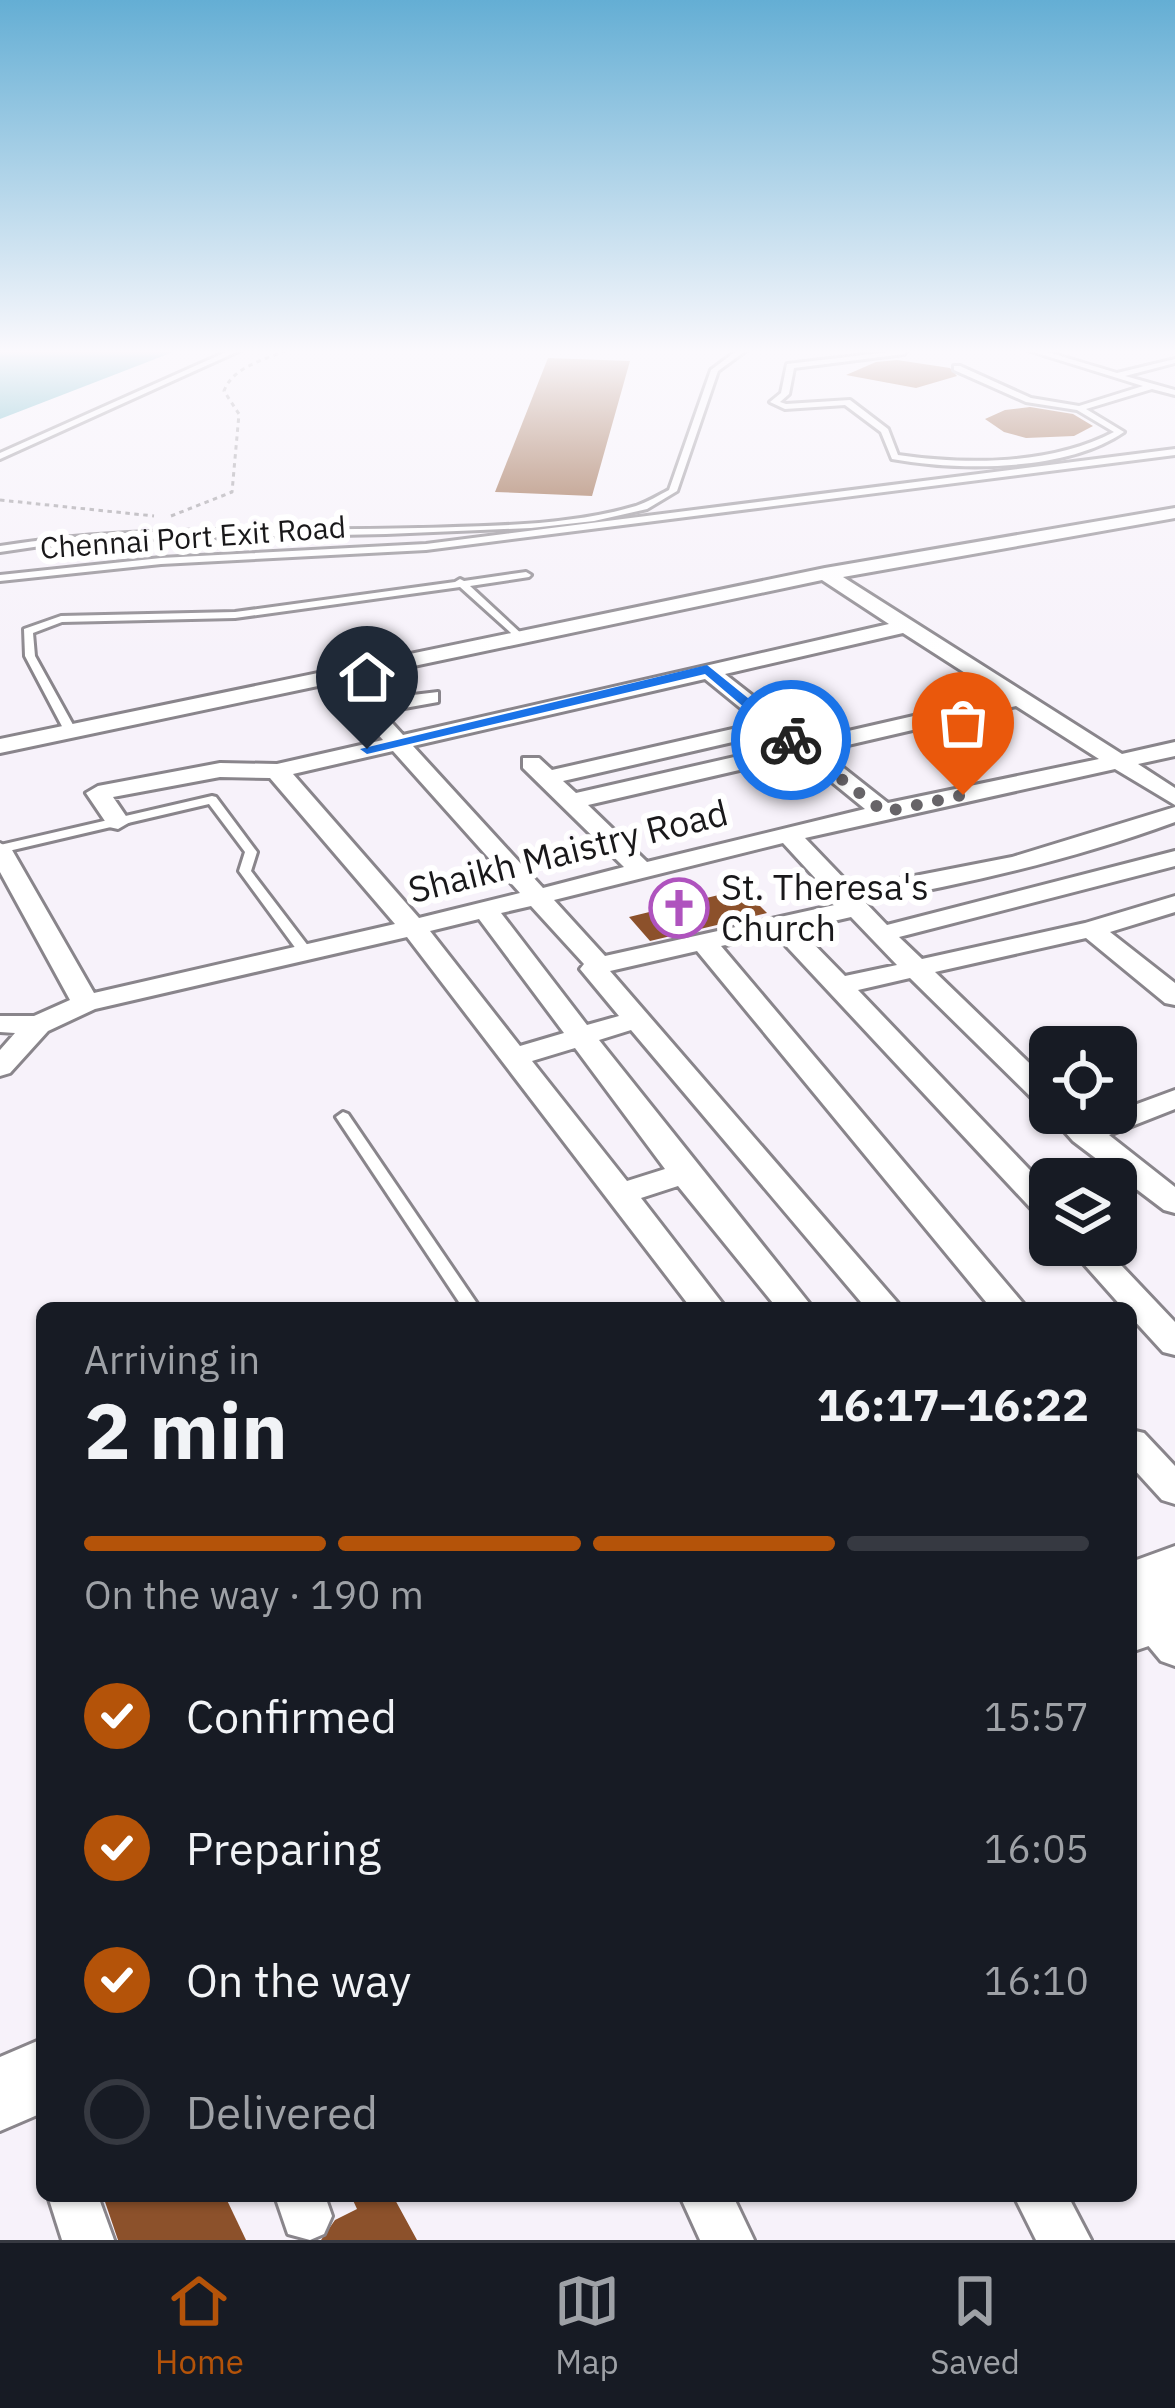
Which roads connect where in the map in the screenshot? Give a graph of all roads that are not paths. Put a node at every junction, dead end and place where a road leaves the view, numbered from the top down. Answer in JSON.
{"nodes":[{"id":1,"x":686,"y":454,"type":"edge"},
{"id":2,"x":894,"y":454,"type":"edge"},
{"id":3,"x":1054,"y":454,"type":"edge"},
{"id":4,"x":1164,"y":454,"type":"edge"},
{"id":5,"x":664,"y":501,"type":"junction"},
{"id":6,"x":1175,"y":513,"type":"edge"},
{"id":7,"x":673,"y":519,"type":"junction"},
{"id":8,"x":0,"y":545,"type":"edge"},
{"id":9,"x":825,"y":574,"type":"junction"},
{"id":10,"x":526,"y":575,"type":"dead end"},
{"id":11,"x":0,"y":578,"type":"edge"},
{"id":12,"x":460,"y":582,"type":"junction"},
{"id":13,"x":178,"y":598,"type":"dead end"},
{"id":14,"x":192,"y":616,"type":"junction"},
{"id":15,"x":910,"y":626,"type":"junction"},
{"id":16,"x":521,"y":639,"type":"junction"},
{"id":17,"x":707,"y":670,"type":"junction"},
{"id":18,"x":339,"y":678,"type":"junction"},
{"id":19,"x":430,"y":697,"type":"dead end"},
{"id":20,"x":1022,"y":698,"type":"junction"},
{"id":21,"x":365,"y":708,"type":"junction"},
{"id":22,"x":774,"y":726,"type":"junction"},
{"id":23,"x":71,"y":732,"type":"junction"},
{"id":24,"x":395,"y":742,"type":"junction"},
{"id":25,"x":0,"y":746,"type":"edge"},
{"id":26,"x":803,"y":749,"type":"junction"},
{"id":27,"x":1175,"y":749,"type":"edge"},
{"id":28,"x":1120,"y":762,"type":"junction"},
{"id":29,"x":277,"y":772,"type":"junction"},
{"id":30,"x":1175,"y":797,"type":"edge"},
{"id":31,"x":574,"y":801,"type":"junction"},
{"id":32,"x":884,"y":812,"type":"junction"},
{"id":33,"x":1175,"y":814,"type":"edge"},
{"id":34,"x":118,"y":822,"type":"junction"},
{"id":35,"x":790,"y":836,"type":"junction"},
{"id":36,"x":2,"y":856,"type":"edge"},
{"id":37,"x":1175,"y":858,"type":"edge"},
{"id":38,"x":644,"y":872,"type":"junction"},
{"id":39,"x":540,"y":897,"type":"junction"},
{"id":40,"x":853,"y":903,"type":"junction"},
{"id":41,"x":1175,"y":904,"type":"edge"},
{"id":42,"x":484,"y":908,"type":"junction"},
{"id":43,"x":779,"y":922,"type":"junction"},
{"id":44,"x":1091,"y":929,"type":"junction"},
{"id":45,"x":415,"y":930,"type":"junction"},
{"id":46,"x":881,"y":934,"type":"junction"},
{"id":47,"x":704,"y":941,"type":"junction"},
{"id":48,"x":307,"y":954,"type":"junction"},
{"id":49,"x":599,"y":965,"type":"junction"},
{"id":50,"x":917,"y":970,"type":"junction"},
{"id":51,"x":839,"y":986,"type":"junction"},
{"id":52,"x":1175,"y":997,"type":"edge"},
{"id":53,"x":86,"y":1003,"type":"junction"},
{"id":54,"x":638,"y":1019,"type":"junction"},
{"id":55,"x":0,"y":1024,"type":"edge"},
{"id":56,"x":38,"y":1025,"type":"junction"},
{"id":57,"x":581,"y":1037,"type":"junction"},
{"id":58,"x":514,"y":1057,"type":"junction"},
{"id":59,"x":0,"y":1066,"type":"edge"},
{"id":60,"x":1029,"y":1079,"type":"edge"},
{"id":61,"x":1175,"y":1099,"type":"edge"},
{"id":62,"x":1137,"y":1108,"type":"edge"},
{"id":63,"x":343,"y":1117,"type":"dead end"},
{"id":64,"x":1086,"y":1134,"type":"edge"},
{"id":65,"x":685,"y":1173,"type":"junction"},
{"id":66,"x":1029,"y":1188,"type":"edge"},
{"id":67,"x":620,"y":1194,"type":"junction"},
{"id":68,"x":1174,"y":1200,"type":"edge"},
{"id":69,"x":1104,"y":1266,"type":"edge"},
{"id":70,"x":468,"y":1302,"type":"edge"},
{"id":71,"x":704,"y":1302,"type":"edge"},
{"id":72,"x":791,"y":1302,"type":"edge"},
{"id":73,"x":880,"y":1302,"type":"edge"},
{"id":74,"x":1005,"y":1302,"type":"edge"},
{"id":75,"x":1170,"y":1330,"type":"edge"},
{"id":76,"x":1137,"y":1449,"type":"edge"},
{"id":77,"x":1175,"y":1490,"type":"edge"},
{"id":78,"x":75,"y":2202,"type":"edge"},
{"id":79,"x":708,"y":2202,"type":"edge"},
{"id":80,"x":1043,"y":2202,"type":"edge"},
{"id":81,"x":88,"y":2240,"type":"edge"},
{"id":82,"x":728,"y":2240,"type":"edge"},
{"id":83,"x":1065,"y":2240,"type":"edge"}],
"edges":[{"from":1,"to":5,"type":"lane"},
{"from":2,"to":3,"type":"lane"},
{"from":4,"to":7,"type":"lane","name":"Chennai Port Exit Road"},
{"from":5,"to":7,"type":"lane"},
{"from":5,"to":8,"type":"lane"},
{"from":6,"to":9,"type":"street"},
{"from":7,"to":11,"type":"lane","name":"Chennai Port Exit Road"},
{"from":9,"to":15,"type":"street"},
{"from":9,"to":16,"type":"street"},
{"from":10,"to":12,"type":"lane"},
{"from":12,"to":14,"type":"lane"},
{"from":12,"to":16,"type":"lane"},
{"from":13,"to":14,"type":"lane"},
{"from":14,"to":23,"type":"lane"},
{"from":15,"to":17,"type":"street"},
{"from":15,"to":20,"type":"street"},
{"from":16,"to":18,"type":"street"},
{"from":17,"to":22,"type":"street"},
{"from":17,"to":24,"type":"street"},
{"from":18,"to":21,"type":"street"},
{"from":18,"to":23,"type":"street"},
{"from":19,"to":21,"type":"street"},
{"from":20,"to":26,"type":"street"},
{"from":20,"to":28,"type":"street"},
{"from":21,"to":24,"type":"street"},
{"from":22,"to":26,"type":"street"},
{"from":22,"to":31,"type":"street"},
{"from":23,"to":25,"type":"street"},
{"from":24,"to":29,"type":"street"},
{"from":24,"to":39,"type":"street"},
{"from":26,"to":31,"type":"street"},
{"from":26,"to":32,"type":"street"},
{"from":27,"to":28,"type":"street","name":"Shaikh Maistry Road"},
{"from":28,"to":30,"type":"street"},
{"from":28,"to":32,"type":"street","name":"Shaikh Maistry Road"},
{"from":29,"to":34,"type":"street"},
{"from":29,"to":45,"type":"street"},
{"from":31,"to":38,"type":"street"},
{"from":32,"to":35,"type":"street","name":"Shaikh Maistry Road"},
{"from":33,"to":40,"type":"street"},
{"from":34,"to":36,"type":"lane"},
{"from":34,"to":48,"type":"lane"},
{"from":35,"to":38,"type":"street","name":"Shaikh Maistry Road"},
{"from":35,"to":40,"type":"street"},
{"from":36,"to":53,"type":"street"},
{"from":37,"to":46,"type":"street"},
{"from":38,"to":39,"type":"street","name":"Shaikh Maistry Road"},
{"from":39,"to":42,"type":"street","name":"Shaikh Maistry Road"},
{"from":39,"to":49,"type":"street"},
{"from":40,"to":43,"type":"street"},
{"from":40,"to":46,"type":"street"},
{"from":41,"to":44,"type":"street"},
{"from":42,"to":45,"type":"street","name":"Shaikh Maistry Road"},
{"from":42,"to":57,"type":"street"},
{"from":43,"to":47,"type":"street"},
{"from":43,"to":51,"type":"street"},
{"from":44,"to":50,"type":"street"},
{"from":44,"to":52,"type":"street"},
{"from":45,"to":48,"type":"street","name":"Shaikh Maistry Road"},
{"from":45,"to":58,"type":"street"},
{"from":46,"to":50,"type":"street"},
{"from":47,"to":49,"type":"street"},
{"from":47,"to":74,"type":"street"},
{"from":48,"to":53,"type":"street","name":"Shaikh Maistry Road"},
{"from":49,"to":54,"type":"street"},
{"from":50,"to":51,"type":"street"},
{"from":50,"to":60,"type":"street"},
{"from":51,"to":66,"type":"street"},
{"from":53,"to":56,"type":"street","name":"Shaikh Maistry Road"},
{"from":54,"to":57,"type":"street"},
{"from":54,"to":73,"type":"street"},
{"from":55,"to":56,"type":"street"},
{"from":56,"to":59,"type":"street","name":"Shaikh Maistry Road"},
{"from":57,"to":58,"type":"street"},
{"from":57,"to":65,"type":"street"},
{"from":58,"to":67,"type":"street"},
{"from":61,"to":62,"type":"street"},
{"from":63,"to":70,"type":"lane"},
{"from":64,"to":68,"type":"street"},
{"from":65,"to":67,"type":"street"},
{"from":65,"to":72,"type":"street"},
{"from":67,"to":71,"type":"street"},
{"from":69,"to":75,"type":"street"},
{"from":76,"to":77,"type":"street"},
{"from":78,"to":81,"type":"street"},
{"from":79,"to":82,"type":"street"},
{"from":80,"to":83,"type":"street"}]}
